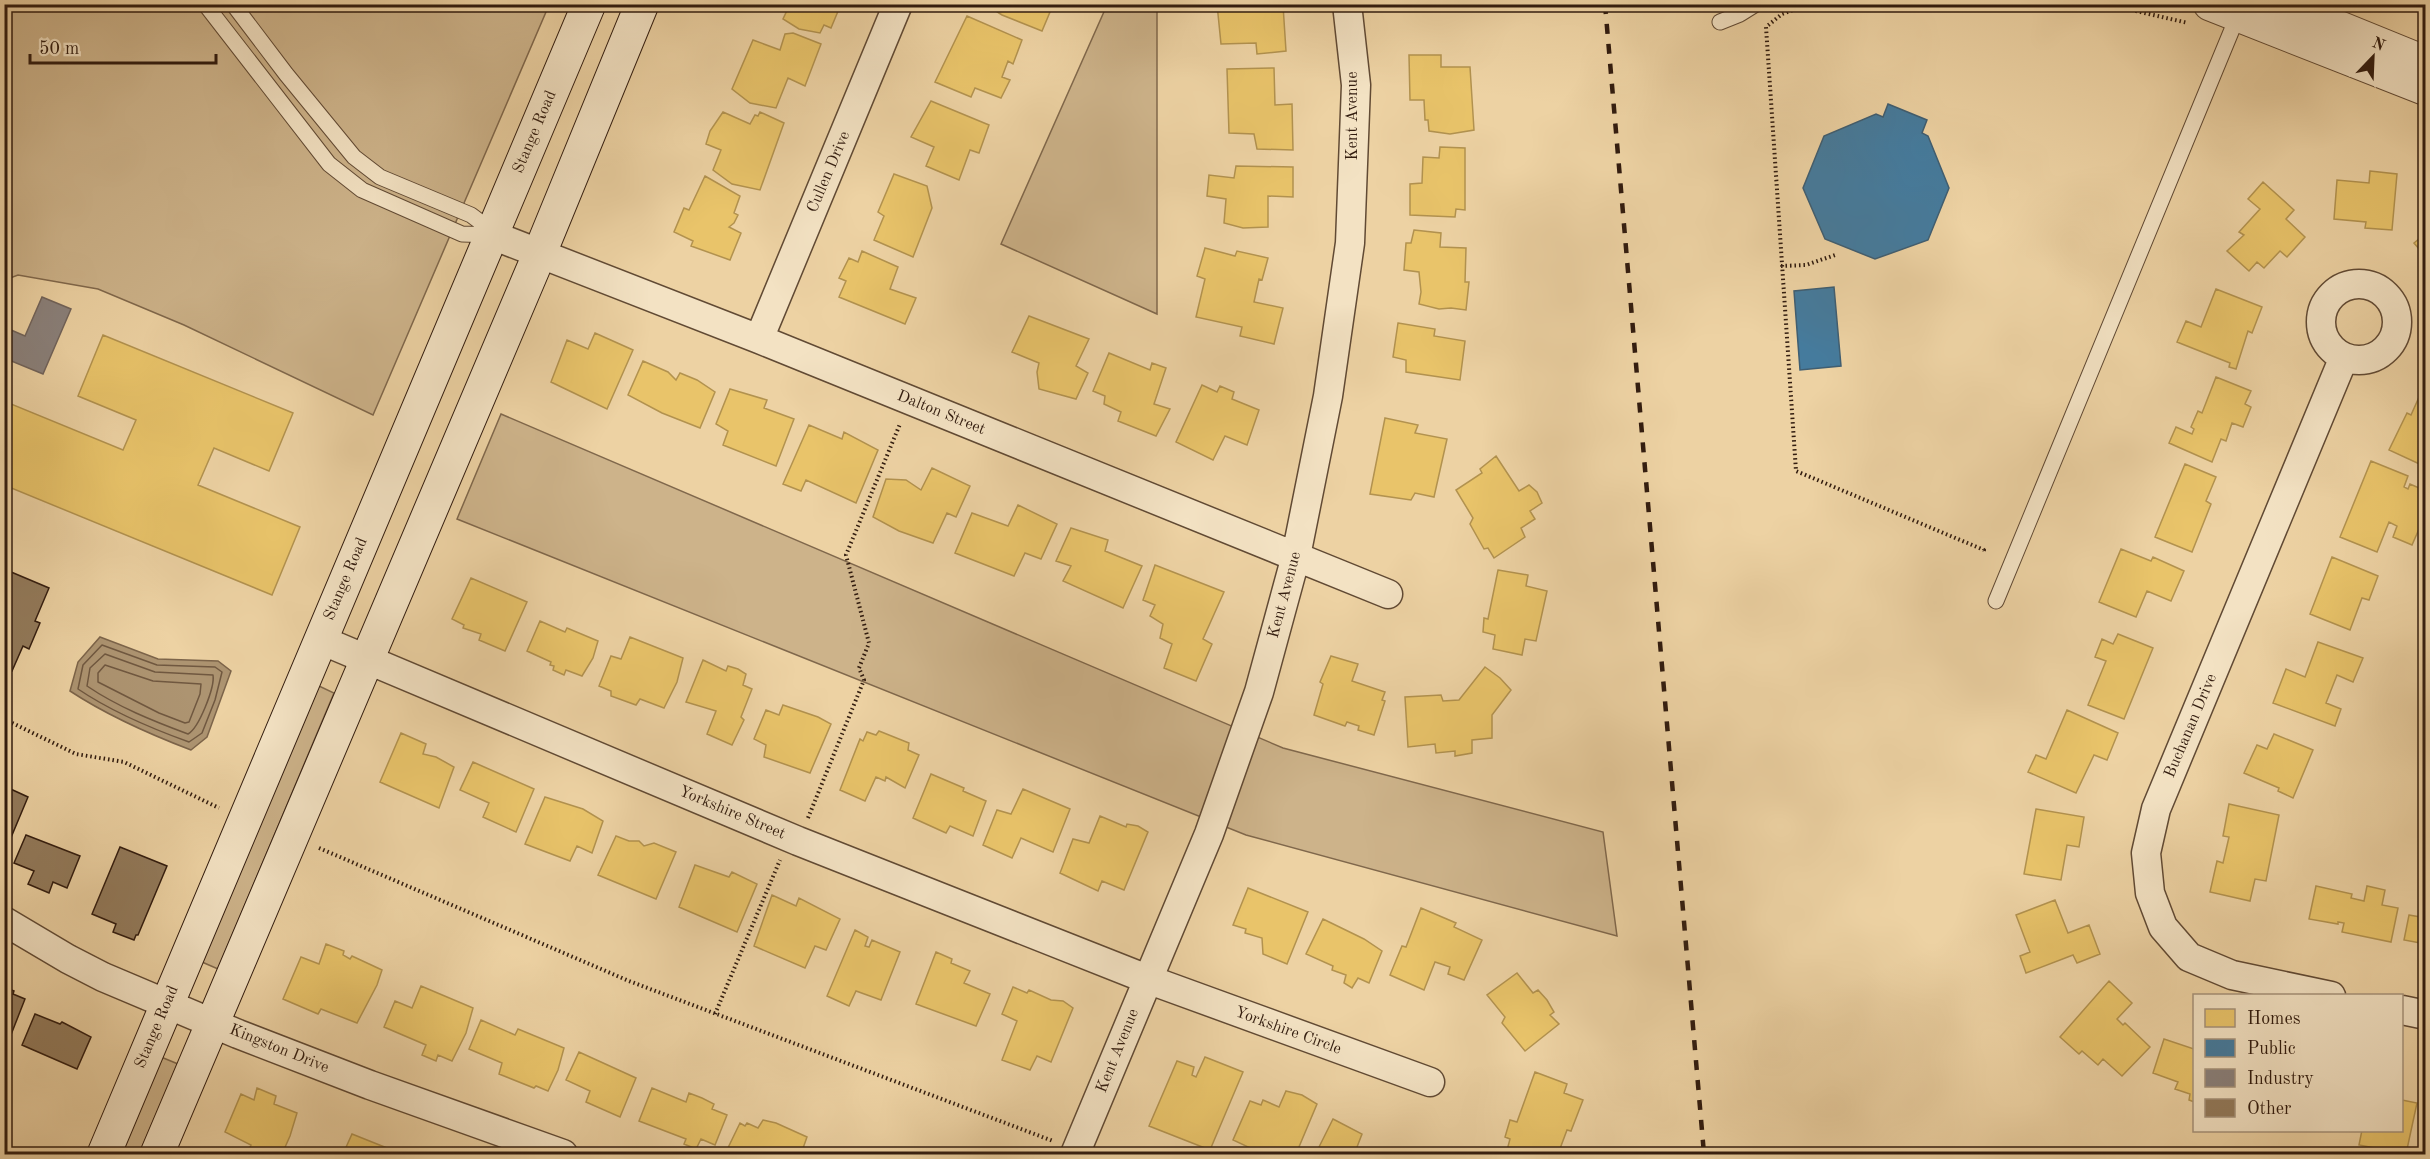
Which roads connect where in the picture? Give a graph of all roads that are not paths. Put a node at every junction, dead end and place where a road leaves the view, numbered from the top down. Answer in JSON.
{"nodes":[{"id":1,"x":205,"y":4,"type":"edge"},
{"id":2,"x":233,"y":4,"type":"edge"},
{"id":3,"x":589,"y":4,"type":"edge"},
{"id":4,"x":642,"y":4,"type":"edge"},
{"id":5,"x":898,"y":4,"type":"edge"},
{"id":6,"x":1347,"y":4,"type":"edge"},
{"id":7,"x":1756,"y":4,"type":"edge"},
{"id":8,"x":2281,"y":4,"type":"edge"},
{"id":9,"x":2224,"y":10,"type":"edge"},
{"id":10,"x":1720,"y":21,"type":"dead end"},
{"id":11,"x":2426,"y":63,"type":"edge"},
{"id":12,"x":2426,"y":89,"type":"edge"},
{"id":13,"x":492,"y":235,"type":"junction"},
{"id":14,"x":539,"y":255,"type":"junction"},
{"id":15,"x":759,"y":339,"type":"junction"},
{"id":16,"x":2344,"y":357,"type":"dead end"},
{"id":17,"x":1296,"y":556,"type":"junction"},
{"id":18,"x":1388,"y":594,"type":"dead end"},
{"id":19,"x":1996,"y":601,"type":"dead end"},
{"id":20,"x":321,"y":640,"type":"junction"},
{"id":21,"x":366,"y":659,"type":"junction"},
{"id":22,"x":4,"y":921,"type":"edge"},
{"id":23,"x":1147,"y":979,"type":"junction"},
{"id":24,"x":2322,"y":994,"type":"edge"},
{"id":25,"x":167,"y":1004,"type":"junction"},
{"id":26,"x":2403,"y":1010,"type":"edge"},
{"id":27,"x":2426,"y":1015,"type":"edge"},
{"id":28,"x":213,"y":1023,"type":"junction"},
{"id":29,"x":1430,"y":1082,"type":"dead end"},
{"id":30,"x":1076,"y":1152,"type":"edge"},
{"id":31,"x":104,"y":1155,"type":"edge"},
{"id":32,"x":157,"y":1155,"type":"edge"},
{"id":33,"x":563,"y":1155,"type":"edge"}],
"edges":[{"from":1,"to":13,"type":"lane"},
{"from":2,"to":13,"type":"lane"},
{"from":3,"to":13,"type":"main road","name":"Stange Road"},
{"from":4,"to":14,"type":"main road"},
{"from":5,"to":15,"type":"street","name":"Cullen Drive"},
{"from":6,"to":17,"type":"street","name":"Kent Avenue"},
{"from":7,"to":10,"type":"lane"},
{"from":8,"to":11,"type":"main road"},
{"from":9,"to":12,"type":"main road"},
{"from":9,"to":19,"type":"lane"},
{"from":13,"to":14,"type":"street","name":"Dalton Street"},
{"from":13,"to":20,"type":"main road","name":"Stange Road"},
{"from":14,"to":15,"type":"street","name":"Dalton Street"},
{"from":14,"to":21,"type":"main road"},
{"from":15,"to":17,"type":"street","name":"Dalton Street"},
{"from":16,"to":24,"type":"street","name":"Buchanan Drive"},
{"from":17,"to":18,"type":"street","name":"Dalton Street"},
{"from":17,"to":23,"type":"street","name":"Kent Avenue"},
{"from":20,"to":21,"type":"street","name":"Yorkshire Street"},
{"from":20,"to":25,"type":"main road","name":"Stange Road"},
{"from":21,"to":23,"type":"street","name":"Yorkshire Street"},
{"from":21,"to":28,"type":"main road"},
{"from":22,"to":25,"type":"street","name":"Kingston Drive"},
{"from":23,"to":29,"type":"street","name":"Yorkshire Circle"},
{"from":23,"to":30,"type":"street","name":"Kent Avenue"},
{"from":25,"to":28,"type":"street","name":"Kingston Drive"},
{"from":25,"to":31,"type":"main road","name":"Stange Road"},
{"from":26,"to":27,"type":"street"},
{"from":28,"to":32,"type":"main road"},
{"from":28,"to":33,"type":"street","name":"Kingston Drive"}]}
